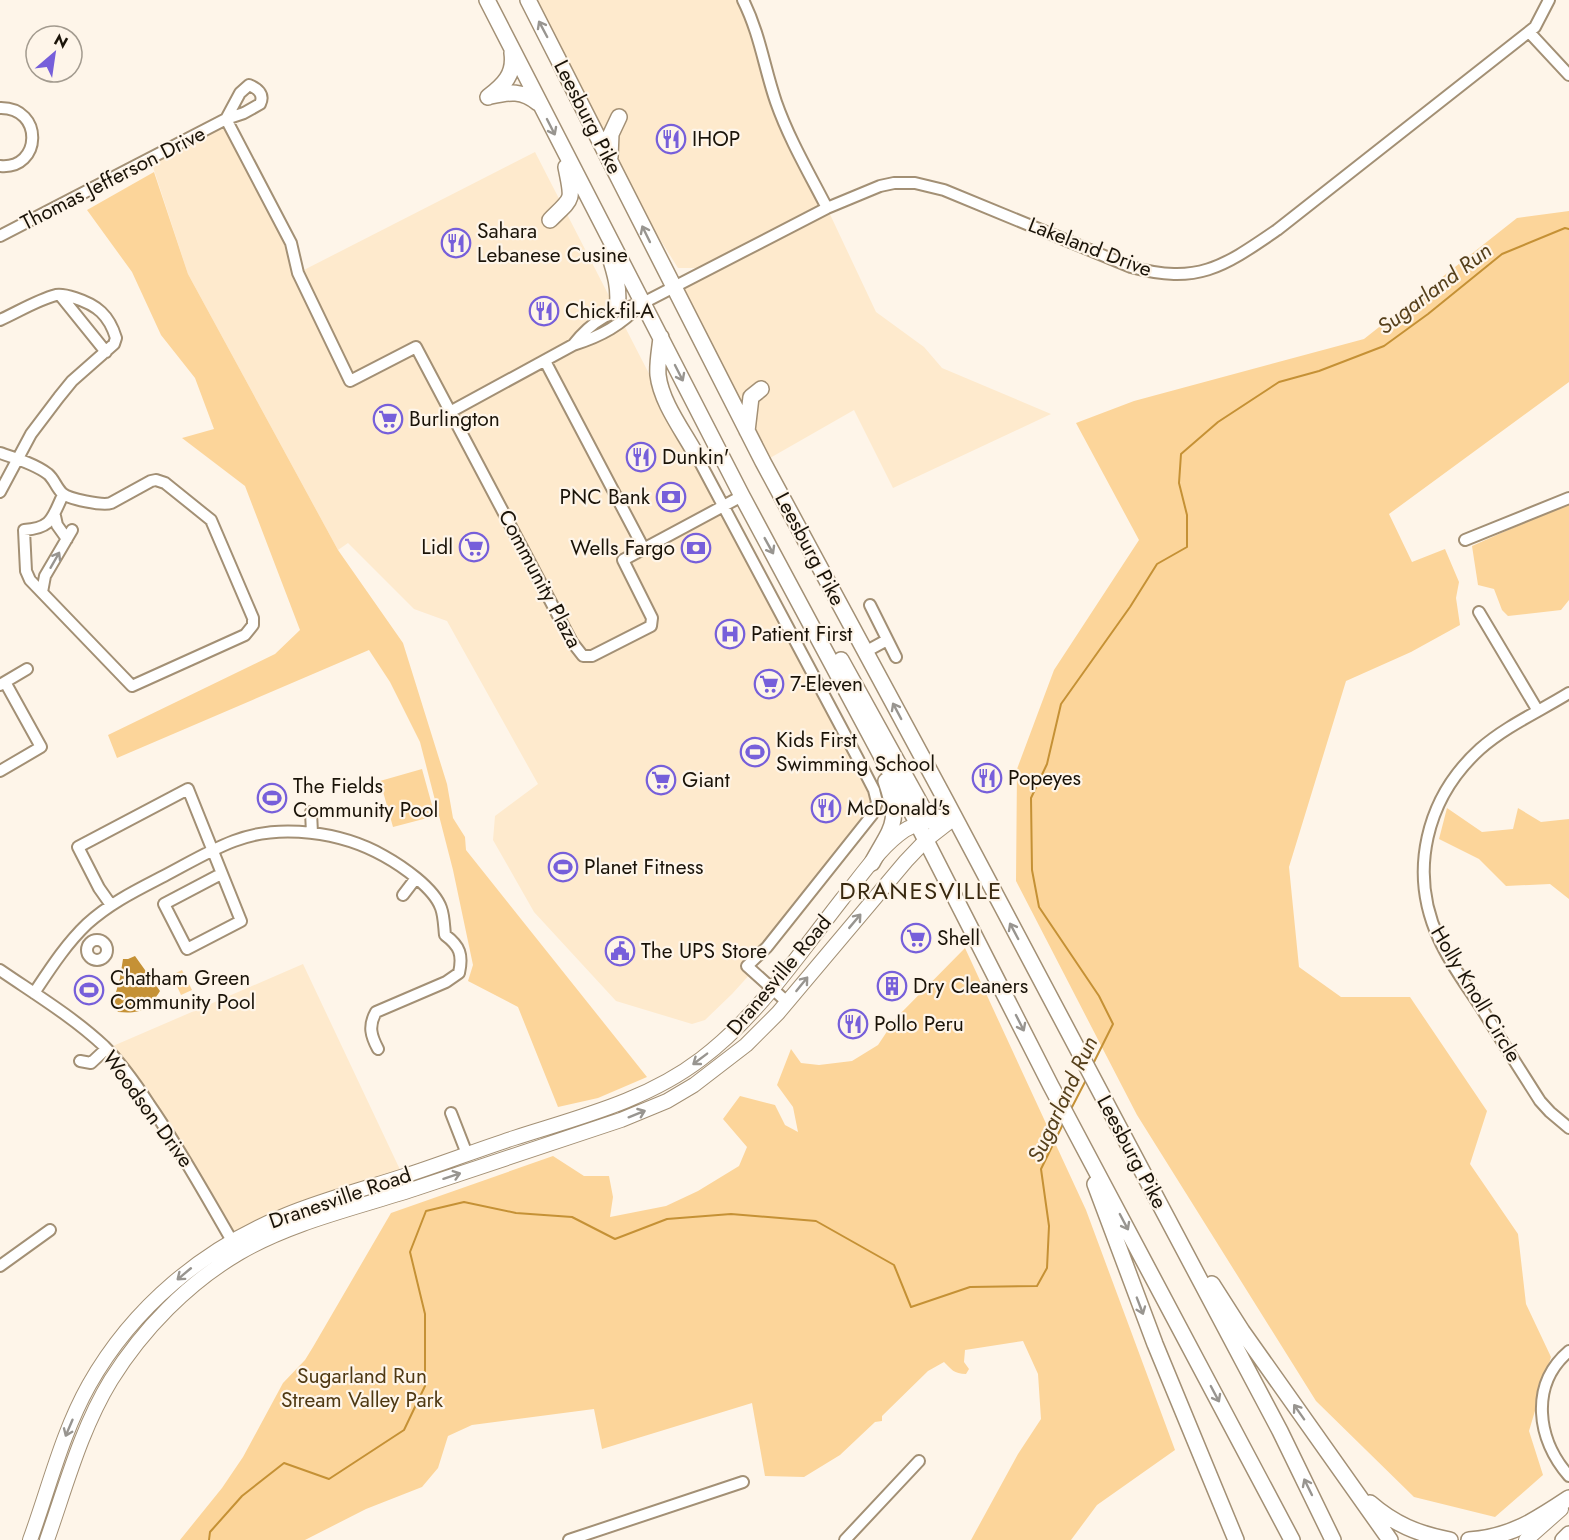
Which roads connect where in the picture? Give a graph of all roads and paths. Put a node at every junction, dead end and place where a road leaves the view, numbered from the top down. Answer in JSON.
{"nodes":[{"id":1,"x":487,"y":0,"type":"edge"},
{"id":2,"x":528,"y":0,"type":"edge"},
{"id":3,"x":743,"y":0,"type":"edge"},
{"id":4,"x":1549,"y":0,"type":"edge"},
{"id":5,"x":1529,"y":32,"type":"junction"},
{"id":6,"x":510,"y":47,"type":"junction"},
{"id":7,"x":1569,"y":75,"type":"edge"},
{"id":8,"x":540,"y":105,"type":"junction"},
{"id":9,"x":0,"y":108,"type":"edge"},
{"id":10,"x":226,"y":119,"type":"joint"},
{"id":11,"x":592,"y":124,"type":"junction"},
{"id":12,"x":562,"y":149,"type":"junction"},
{"id":13,"x":610,"y":160,"type":"junction"},
{"id":14,"x":0,"y":166,"type":"edge"},
{"id":15,"x":827,"y":207,"type":"junction"},
{"id":16,"x":550,"y":220,"type":"dead end"},
{"id":17,"x":600,"y":222,"type":"junction"},
{"id":18,"x":0,"y":236,"type":"edge"},
{"id":19,"x":672,"y":286,"type":"junction"},
{"id":20,"x":60,"y":295,"type":"junction"},
{"id":21,"x":643,"y":303,"type":"junction"},
{"id":22,"x":617,"y":309,"type":"junction"},
{"id":23,"x":0,"y":320,"type":"edge"},
{"id":24,"x":661,"y":337,"type":"junction"},
{"id":25,"x":573,"y":345,"type":"junction"},
{"id":26,"x":106,"y":352,"type":"junction"},
{"id":27,"x":545,"y":361,"type":"junction"},
{"id":28,"x":761,"y":389,"type":"dead end"},
{"id":29,"x":450,"y":412,"type":"junction"},
{"id":30,"x":747,"y":431,"type":"junction"},
{"id":31,"x":694,"y":451,"type":"joint"},
{"id":32,"x":0,"y":453,"type":"edge"},
{"id":33,"x":17,"y":458,"type":"junction"},
{"id":34,"x":0,"y":492,"type":"edge"},
{"id":35,"x":63,"y":495,"type":"junction"},
{"id":36,"x":742,"y":496,"type":"junction"},
{"id":37,"x":1569,"y":498,"type":"edge"},
{"id":38,"x":724,"y":506,"type":"junction"},
{"id":39,"x":55,"y":516,"type":"junction"},
{"id":40,"x":1466,"y":540,"type":"dead end"},
{"id":41,"x":644,"y":549,"type":"junction"},
{"id":42,"x":787,"y":579,"type":"junction"},
{"id":43,"x":42,"y":592,"type":"junction"},
{"id":44,"x":870,"y":605,"type":"dead end"},
{"id":45,"x":1479,"y":612,"type":"dead end"},
{"id":46,"x":887,"y":640,"type":"junction"},
{"id":47,"x":865,"y":652,"type":"junction"},
{"id":48,"x":896,"y":657,"type":"dead end"},
{"id":49,"x":27,"y":669,"type":"dead end"},
{"id":50,"x":2,"y":684,"type":"edge"},
{"id":51,"x":1569,"y":693,"type":"edge"},
{"id":52,"x":857,"y":711,"type":"junction"},
{"id":53,"x":1538,"y":711,"type":"junction"},
{"id":54,"x":838,"y":722,"type":"junction"},
{"id":55,"x":869,"y":733,"type":"junction"},
{"id":56,"x":0,"y":771,"type":"edge"},
{"id":57,"x":311,"y":812,"type":"dead end"},
{"id":58,"x":955,"y":818,"type":"junction"},
{"id":59,"x":917,"y":824,"type":"junction"},
{"id":60,"x":312,"y":833,"type":"junction"},
{"id":61,"x":926,"y":840,"type":"junction"},
{"id":62,"x":212,"y":851,"type":"junction"},
{"id":63,"x":872,"y":862,"type":"junction"},
{"id":64,"x":221,"y":874,"type":"junction"},
{"id":65,"x":416,"y":878,"type":"junction"},
{"id":66,"x":403,"y":895,"type":"dead end"},
{"id":67,"x":111,"y":905,"type":"junction"},
{"id":68,"x":78,"y":933,"type":"junction"},
{"id":69,"x":90,"y":943,"type":"dead end"},
{"id":70,"x":0,"y":970,"type":"edge"},
{"id":71,"x":771,"y":989,"type":"junction"},
{"id":72,"x":34,"y":993,"type":"junction"},
{"id":73,"x":787,"y":1002,"type":"junction"},
{"id":74,"x":106,"y":1048,"type":"junction"},
{"id":75,"x":378,"y":1049,"type":"dead end"},
{"id":76,"x":80,"y":1061,"type":"dead end"},
{"id":77,"x":451,"y":1113,"type":"dead end"},
{"id":78,"x":1569,"y":1128,"type":"edge"},
{"id":79,"x":1076,"y":1133,"type":"junction"},
{"id":80,"x":1124,"y":1139,"type":"junction"},
{"id":81,"x":467,"y":1154,"type":"junction"},
{"id":82,"x":50,"y":1230,"type":"dead end"},
{"id":83,"x":232,"y":1240,"type":"junction"},
{"id":84,"x":240,"y":1253,"type":"junction"},
{"id":85,"x":0,"y":1266,"type":"edge"},
{"id":86,"x":1569,"y":1351,"type":"edge"},
{"id":87,"x":920,"y":1461,"type":"dead end"},
{"id":88,"x":1569,"y":1476,"type":"edge"},
{"id":89,"x":1345,"y":1477,"type":"junction"},
{"id":90,"x":742,"y":1482,"type":"dead end"},
{"id":91,"x":1213,"y":1487,"type":"junction"},
{"id":92,"x":1569,"y":1500,"type":"edge"},
{"id":93,"x":1569,"y":1532,"type":"edge"},
{"id":94,"x":30,"y":1540,"type":"edge"},
{"id":95,"x":47,"y":1540,"type":"edge"},
{"id":96,"x":569,"y":1540,"type":"edge"},
{"id":97,"x":845,"y":1540,"type":"edge"},
{"id":98,"x":1231,"y":1540,"type":"edge"},
{"id":99,"x":1236,"y":1540,"type":"edge"},
{"id":100,"x":1292,"y":1540,"type":"edge"},
{"id":101,"x":1333,"y":1540,"type":"edge"},
{"id":102,"x":1390,"y":1540,"type":"edge"},
{"id":103,"x":1450,"y":1540,"type":"edge"},
{"id":104,"x":1469,"y":1540,"type":"edge"},
{"id":105,"x":1526,"y":1540,"type":"edge"},
{"id":106,"x":1561,"y":1540,"type":"edge"}],
"edges":[{"from":1,"to":6,"type":"highway","name":"Leesburg Pike"},
{"from":11,"to":2,"type":"highway","name":"Leesburg Pike","one_way":true},
{"from":3,"to":15,"type":"street"},
{"from":4,"to":5,"type":"street","name":"Lakeland Drive"},
{"from":5,"to":7,"type":"street"},
{"from":5,"to":15,"type":"street","name":"Lakeland Drive"},
{"from":6,"to":8,"type":"highway","name":"Leesburg Pike"},
{"from":6,"to":8,"type":"highway"},
{"from":8,"to":12,"type":"highway","name":"Leesburg Pike","one_way":true},
{"from":9,"to":14,"type":"street"},
{"from":10,"to":18,"type":"street","name":"Thomas Jefferson Drive"},
{"from":10,"to":29,"type":"street","name":"Community Plaza"},
{"from":11,"to":13,"type":"highway","name":"Leesburg Pike"},
{"from":11,"to":13,"type":"highway"},
{"from":12,"to":16,"type":"highway"},
{"from":12,"to":17,"type":"highway","name":"Leesburg Pike"},
{"from":19,"to":13,"type":"highway","name":"Leesburg Pike","one_way":true},
{"from":15,"to":19,"type":"street","name":"Lakeland Drive"},
{"from":17,"to":21,"type":"highway","name":"Leesburg Pike"},
{"from":17,"to":22,"type":"highway"},
{"from":19,"to":21,"type":"street","name":"Lakeland Drive"},
{"from":19,"to":30,"type":"highway","name":"Leesburg Pike"},
{"from":20,"to":23,"type":"street"},
{"from":20,"to":26,"type":"street"},
{"from":20,"to":26,"type":"street"},
{"from":21,"to":22,"type":"street"},
{"from":21,"to":24,"type":"highway","name":"Leesburg Pike"},
{"from":21,"to":25,"type":"street"},
{"from":22,"to":25,"type":"street"},
{"from":24,"to":31,"type":"highway"},
{"from":24,"to":36,"type":"highway","name":"Leesburg Pike","one_way":true},
{"from":25,"to":27,"type":"street"},
{"from":26,"to":33,"type":"street"},
{"from":27,"to":29,"type":"street"},
{"from":27,"to":41,"type":"street"},
{"from":28,"to":30,"type":"highway"},
{"from":29,"to":41,"type":"street","name":"Community Plaza"},
{"from":30,"to":47,"type":"highway","name":"Leesburg Pike"},
{"from":31,"to":38,"type":"street"},
{"from":32,"to":33,"type":"street"},
{"from":33,"to":34,"type":"street"},
{"from":33,"to":35,"type":"street"},
{"from":35,"to":39,"type":"street"},
{"from":35,"to":43,"type":"street"},
{"from":36,"to":38,"type":"street","name":"Community Plaza"},
{"from":36,"to":42,"type":"highway","name":"Leesburg Pike","one_way":true},
{"from":37,"to":40,"type":"street"},
{"from":38,"to":41,"type":"street","name":"Community Plaza"},
{"from":38,"to":54,"type":"street"},
{"from":43,"to":39,"type":"street","one_way":true},
{"from":39,"to":43,"type":"street"},
{"from":42,"to":52,"type":"highway","name":"Leesburg Pike"},
{"from":42,"to":58,"type":"highway"},
{"from":44,"to":46,"type":"street"},
{"from":45,"to":53,"type":"street"},
{"from":46,"to":47,"type":"street"},
{"from":46,"to":48,"type":"street"},
{"from":58,"to":47,"type":"highway","name":"Leesburg Pike","one_way":true},
{"from":49,"to":50,"type":"street"},
{"from":50,"to":56,"type":"street"},
{"from":51,"to":53,"type":"street","name":"Holly Knoll Circle"},
{"from":52,"to":54,"type":"street"},
{"from":52,"to":55,"type":"highway","name":"Leesburg Pike"},
{"from":53,"to":78,"type":"street","name":"Holly Knoll Circle"},
{"from":54,"to":71,"type":"street"},
{"from":55,"to":59,"type":"highway","name":"Leesburg Pike"},
{"from":55,"to":63,"type":"highway"},
{"from":57,"to":60,"type":"street"},
{"from":58,"to":59,"type":"main road","name":"Dranesville Road"},
{"from":58,"to":61,"type":"main road","name":"Dranesville Road"},
{"from":80,"to":58,"type":"highway","name":"Leesburg Pike","one_way":true},
{"from":59,"to":61,"type":"highway","name":"Leesburg Pike"},
{"from":59,"to":63,"type":"main road","name":"Dranesville Road"},
{"from":60,"to":62,"type":"street"},
{"from":60,"to":65,"type":"street"},
{"from":73,"to":61,"type":"main road","name":"Dranesville Road","one_way":true},
{"from":61,"to":79,"type":"highway","name":"Leesburg Pike","one_way":true},
{"from":62,"to":64,"type":"street"},
{"from":62,"to":67,"type":"street"},
{"from":62,"to":67,"type":"street"},
{"from":63,"to":71,"type":"main road","name":"Dranesville Road"},
{"from":64,"to":64,"type":"street"},
{"from":65,"to":66,"type":"street"},
{"from":65,"to":75,"type":"street"},
{"from":67,"to":68,"type":"street"},
{"from":68,"to":69,"type":"street"},
{"from":68,"to":72,"type":"street"},
{"from":70,"to":72,"type":"street","name":"Woodson Drive"},
{"from":71,"to":73,"type":"street"},
{"from":71,"to":81,"type":"main road","name":"Dranesville Road","one_way":true},
{"from":72,"to":74,"type":"street","name":"Woodson Drive"},
{"from":84,"to":73,"type":"main road","name":"Dranesville Road","one_way":true},
{"from":74,"to":76,"type":"street"},
{"from":74,"to":83,"type":"street","name":"Woodson Drive"},
{"from":77,"to":81,"type":"street"},
{"from":79,"to":91,"type":"highway","one_way":true},
{"from":79,"to":100,"type":"highway","name":"Leesburg Pike","one_way":true},
{"from":89,"to":80,"type":"highway","one_way":true},
{"from":101,"to":80,"type":"highway","name":"Leesburg Pike","one_way":true},
{"from":81,"to":83,"type":"main road","name":"Dranesville Road"},
{"from":82,"to":85,"type":"street"},
{"from":83,"to":84,"type":"street","name":"Woodson Drive"},
{"from":83,"to":94,"type":"main road","name":"Dranesville Road","one_way":true},
{"from":84,"to":95,"type":"main road","name":"Dranesville Road"},
{"from":86,"to":88,"type":"street"},
{"from":87,"to":97,"type":"street"},
{"from":89,"to":102,"type":"highway"},
{"from":89,"to":103,"type":"highway"},
{"from":90,"to":96,"type":"street"},
{"from":91,"to":98,"type":"highway"},
{"from":91,"to":99,"type":"highway"},
{"from":92,"to":104,"type":"highway"},
{"from":92,"to":105,"type":"main road"},
{"from":93,"to":106,"type":"highway"}]}
